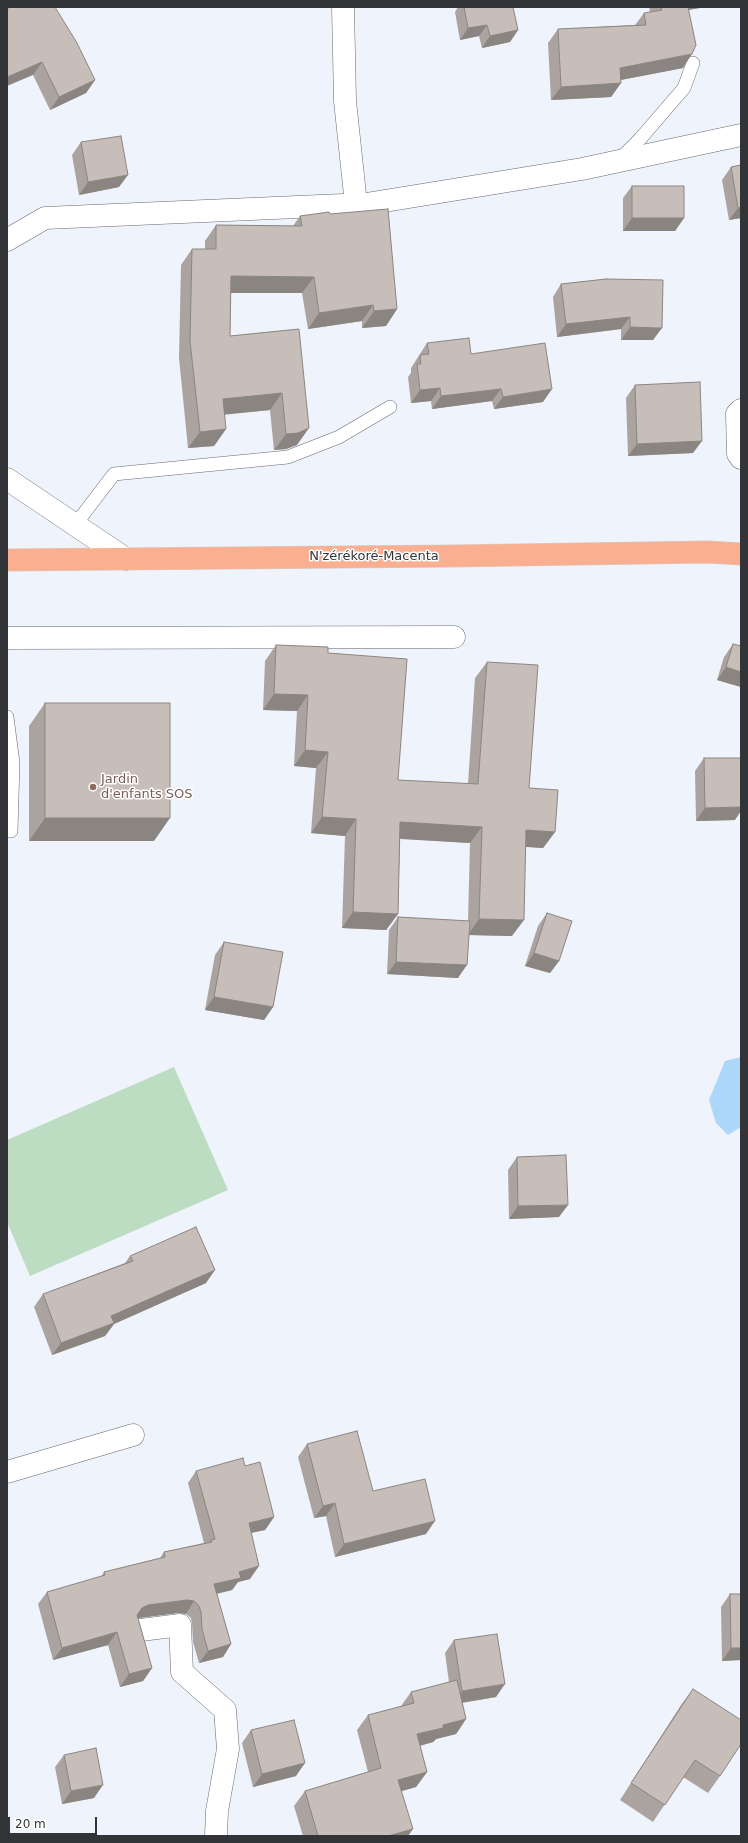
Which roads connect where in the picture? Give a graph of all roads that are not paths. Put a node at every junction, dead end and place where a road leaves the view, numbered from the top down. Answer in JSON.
{"nodes":[{"id":1,"x":343,"y":7,"type":"edge"},
{"id":2,"x":693,"y":63,"type":"edge"},
{"id":3,"x":741,"y":134,"type":"edge"},
{"id":4,"x":619,"y":161,"type":"junction"},
{"id":5,"x":356,"y":204,"type":"junction"},
{"id":6,"x":7,"y":240,"type":"edge"},
{"id":7,"x":390,"y":407,"type":"dead end"},
{"id":8,"x":741,"y":410,"type":"edge"},
{"id":9,"x":741,"y":458,"type":"edge"},
{"id":10,"x":7,"y":479,"type":"edge"},
{"id":11,"x":75,"y":525,"type":"junction"},
{"id":12,"x":741,"y":554,"type":"edge"},
{"id":13,"x":126,"y":559,"type":"junction"},
{"id":14,"x":7,"y":560,"type":"edge"},
{"id":15,"x":454,"y":637,"type":"dead end"},
{"id":16,"x":7,"y":638,"type":"edge"},
{"id":17,"x":7,"y":717,"type":"edge"},
{"id":18,"x":11,"y":831,"type":"dead end"},
{"id":19,"x":133,"y":1435,"type":"dead end"},
{"id":20,"x":7,"y":1472,"type":"edge"},
{"id":21,"x":141,"y":1630,"type":"edge"},
{"id":22,"x":216,"y":1836,"type":"edge"}],
"edges":[{"from":1,"to":5,"type":"street"},
{"from":2,"to":4,"type":"lane"},
{"from":3,"to":4,"type":"street"},
{"from":4,"to":5,"type":"street"},
{"from":5,"to":6,"type":"street"},
{"from":7,"to":11,"type":"lane"},
{"from":8,"to":9,"type":"street"},
{"from":10,"to":11,"type":"street"},
{"from":11,"to":13,"type":"street"},
{"from":12,"to":13,"type":"highway","name":"N'zérékoré-Macenta"},
{"from":13,"to":14,"type":"highway","name":"N'zérékoré-Macenta"},
{"from":15,"to":16,"type":"street"},
{"from":17,"to":18,"type":"lane"},
{"from":19,"to":20,"type":"street"},
{"from":21,"to":22,"type":"street"}]}
